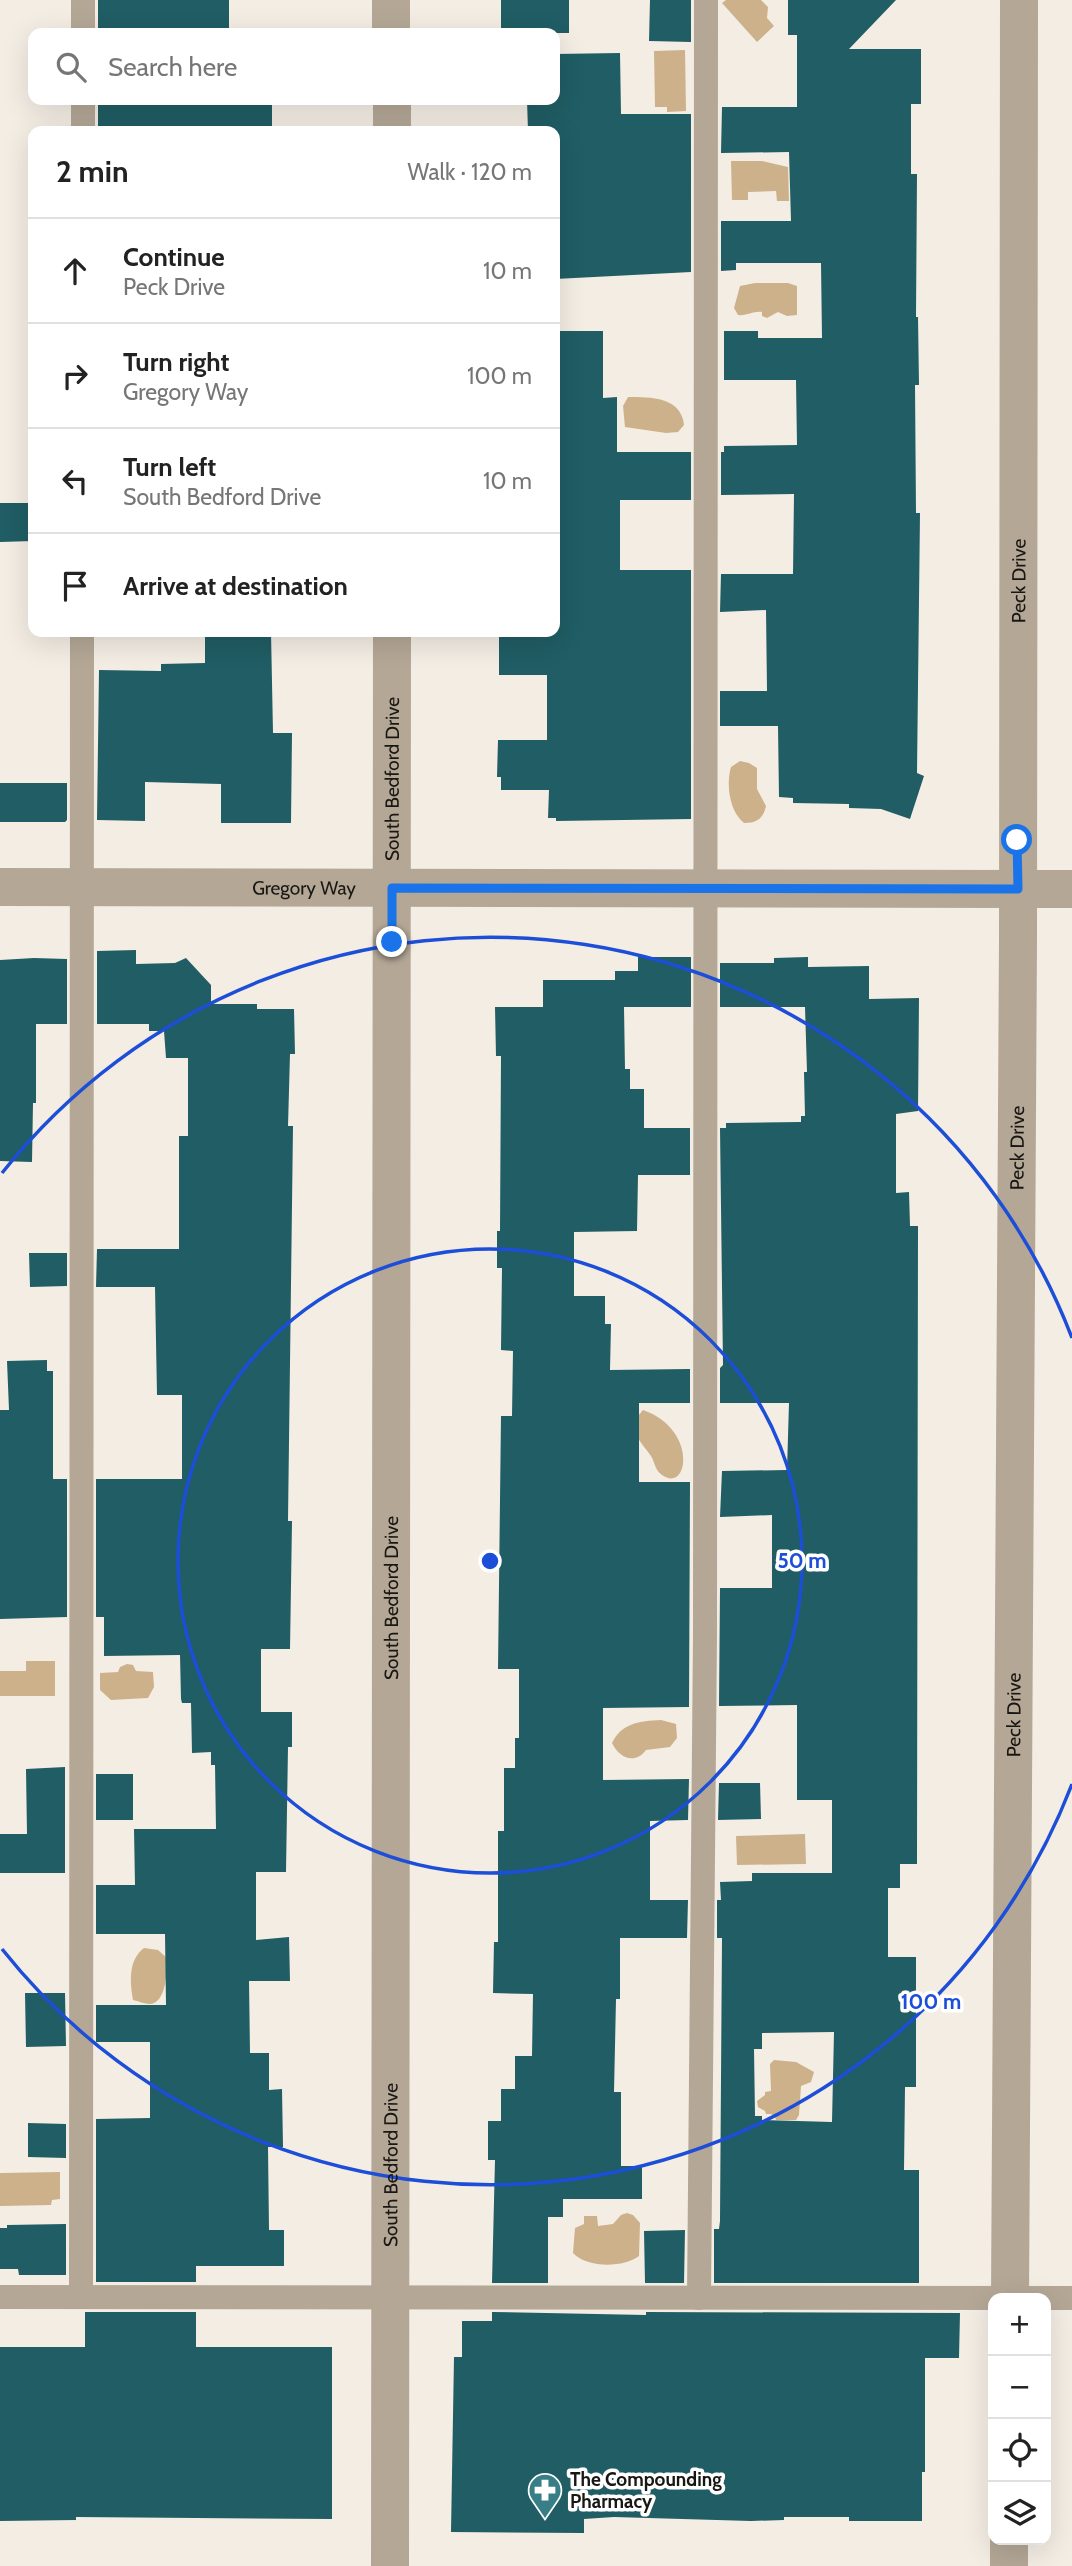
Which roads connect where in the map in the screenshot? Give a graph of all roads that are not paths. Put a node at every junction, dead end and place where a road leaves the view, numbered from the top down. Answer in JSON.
{"nodes":[{"id":1,"x":83,"y":0,"type":"edge"},
{"id":2,"x":391,"y":0,"type":"edge"},
{"id":3,"x":706,"y":0,"type":"edge"},
{"id":4,"x":1019,"y":0,"type":"edge"},
{"id":5,"x":83,"y":28,"type":"edge"},
{"id":6,"x":391,"y":28,"type":"edge"},
{"id":7,"x":83,"y":105,"type":"edge"},
{"id":8,"x":391,"y":105,"type":"edge"},
{"id":9,"x":83,"y":126,"type":"edge"},
{"id":10,"x":391,"y":126,"type":"edge"},
{"id":11,"x":82,"y":637,"type":"edge"},
{"id":12,"x":392,"y":637,"type":"edge"},
{"id":13,"x":0,"y":887,"type":"edge"},
{"id":14,"x":81,"y":888,"type":"junction"},
{"id":15,"x":392,"y":888,"type":"junction"},
{"id":16,"x":704,"y":888,"type":"junction"},
{"id":17,"x":1018,"y":889,"type":"junction"},
{"id":18,"x":1072,"y":889,"type":"edge"},
{"id":19,"x":1010,"y":2293,"type":"edge"},
{"id":20,"x":0,"y":2297,"type":"edge"},
{"id":21,"x":81,"y":2297,"type":"junction"},
{"id":22,"x":390,"y":2297,"type":"junction"},
{"id":23,"x":699,"y":2298,"type":"junction"},
{"id":24,"x":988,"y":2298,"type":"edge"},
{"id":25,"x":1051,"y":2298,"type":"edge"},
{"id":26,"x":1072,"y":2298,"type":"edge"},
{"id":27,"x":1009,"y":2545,"type":"edge"},
{"id":28,"x":390,"y":2566,"type":"edge"},
{"id":29,"x":1009,"y":2566,"type":"edge"}],
"edges":[{"from":1,"to":5,"type":"lane"},
{"from":2,"to":6,"type":"street"},
{"from":3,"to":16,"type":"lane"},
{"from":4,"to":17,"type":"street","name":"Peck Drive"},
{"from":7,"to":9,"type":"lane"},
{"from":8,"to":10,"type":"street"},
{"from":11,"to":14,"type":"lane"},
{"from":12,"to":15,"type":"street","name":"South Bedford Drive"},
{"from":13,"to":14,"type":"street","name":"Gregory Way"},
{"from":14,"to":15,"type":"street","name":"Gregory Way"},
{"from":14,"to":21,"type":"lane"},
{"from":15,"to":16,"type":"street","name":"Gregory Way"},
{"from":15,"to":22,"type":"street","name":"South Bedford Drive"},
{"from":16,"to":17,"type":"street","name":"Gregory Way"},
{"from":16,"to":23,"type":"lane"},
{"from":17,"to":18,"type":"street","name":"Gregory Way"},
{"from":17,"to":19,"type":"street","name":"Peck Drive"},
{"from":20,"to":21,"type":"lane"},
{"from":21,"to":22,"type":"lane"},
{"from":22,"to":23,"type":"lane"},
{"from":22,"to":28,"type":"street","name":"South Bedford Drive"},
{"from":23,"to":24,"type":"lane"},
{"from":25,"to":26,"type":"lane"},
{"from":27,"to":29,"type":"street"}]}
